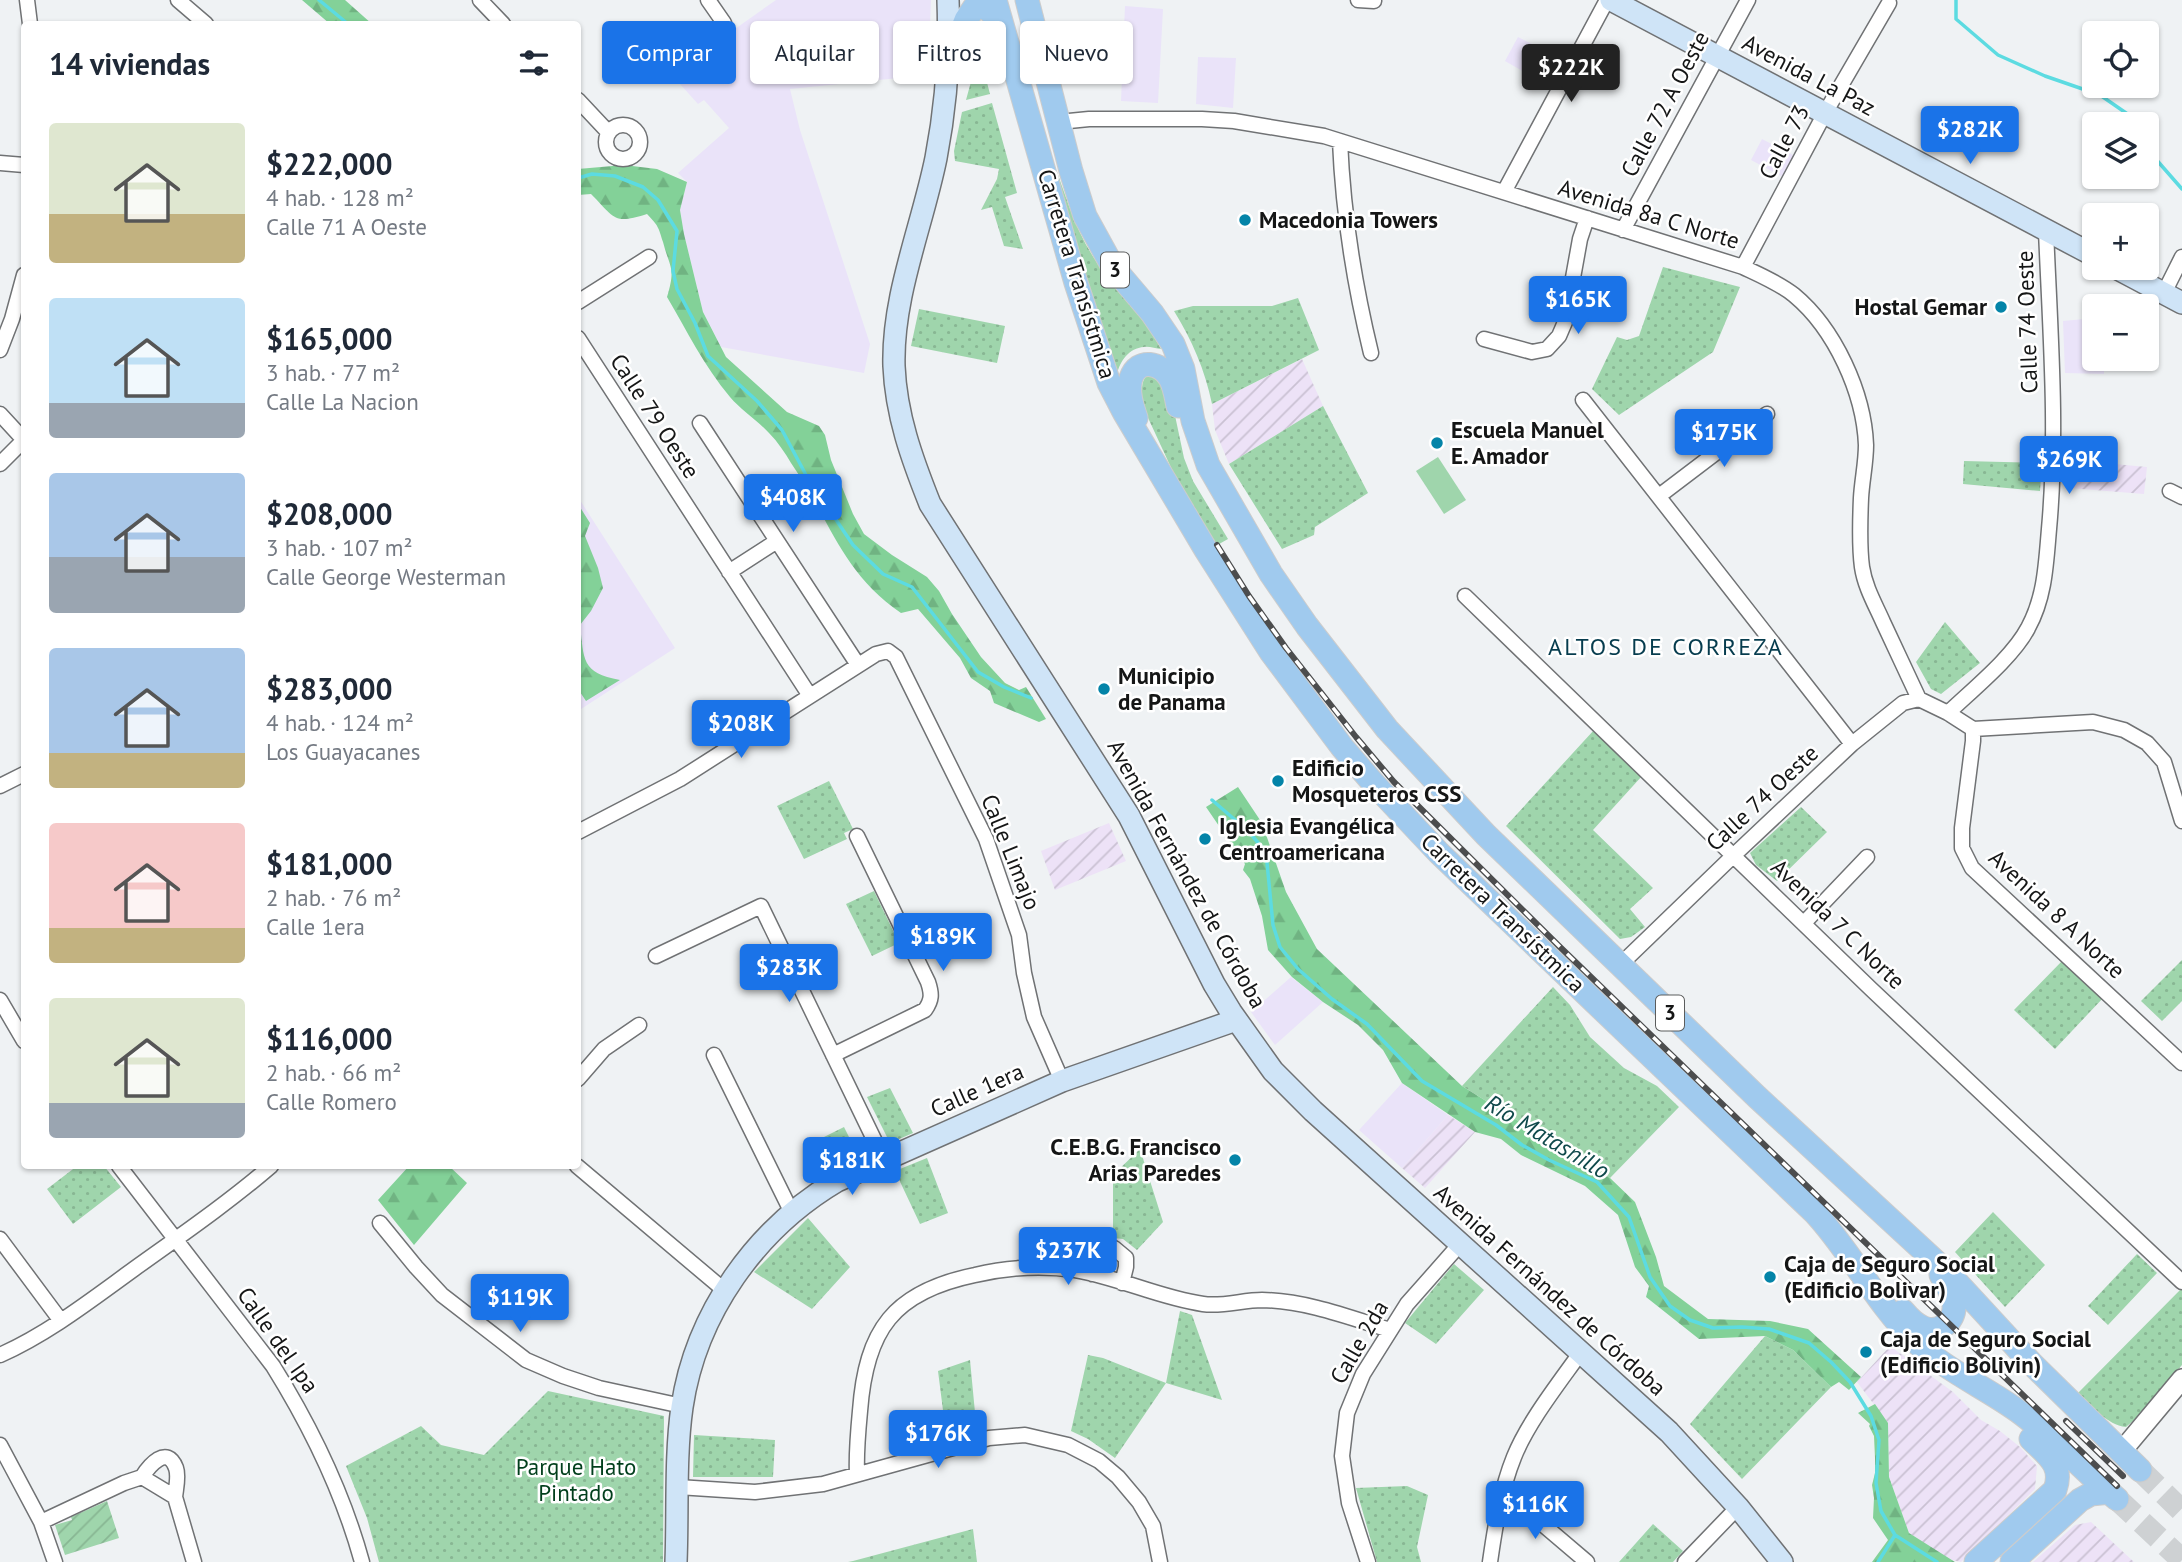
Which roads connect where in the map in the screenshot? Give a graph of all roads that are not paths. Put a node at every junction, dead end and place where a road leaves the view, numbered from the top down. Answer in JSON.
{"nodes":[{"id":1,"x":27,"y":0,"type":"edge"},
{"id":2,"x":178,"y":0,"type":"edge"},
{"id":3,"x":480,"y":0,"type":"edge"},
{"id":4,"x":708,"y":0,"type":"edge"},
{"id":5,"x":948,"y":0,"type":"edge"},
{"id":6,"x":1027,"y":0,"type":"edge"},
{"id":7,"x":1358,"y":0,"type":"edge"},
{"id":8,"x":1609,"y":0,"type":"edge"},
{"id":9,"x":1748,"y":0,"type":"edge"},
{"id":10,"x":1374,"y":1,"type":"edge"},
{"id":11,"x":1889,"y":3,"type":"dead end"},
{"id":12,"x":998,"y":10,"type":"edge"},
{"id":13,"x":30,"y":21,"type":"edge"},
{"id":14,"x":202,"y":21,"type":"edge"},
{"id":15,"x":500,"y":21,"type":"edge"},
{"id":16,"x":723,"y":21,"type":"edge"},
{"id":17,"x":949,"y":21,"type":"edge"},
{"id":18,"x":965,"y":21,"type":"edge"},
{"id":19,"x":1717,"y":56,"type":"junction"},
{"id":20,"x":946,"y":84,"type":"edge"},
{"id":21,"x":581,"y":103,"type":"edge"},
{"id":22,"x":1825,"y":113,"type":"junction"},
{"id":23,"x":1059,"y":122,"type":"junction"},
{"id":24,"x":610,"y":133,"type":"dead end"},
{"id":25,"x":1340,"y":141,"type":"junction"},
{"id":26,"x":0,"y":163,"type":"edge"},
{"id":27,"x":21,"y":164,"type":"edge"},
{"id":28,"x":1504,"y":191,"type":"junction"},
{"id":29,"x":1587,"y":218,"type":"junction"},
{"id":30,"x":1623,"y":230,"type":"junction"},
{"id":31,"x":2046,"y":230,"type":"junction"},
{"id":32,"x":2082,"y":249,"type":"edge"},
{"id":33,"x":649,"y":257,"type":"dead end"},
{"id":34,"x":2182,"y":257,"type":"edge"},
{"id":35,"x":1743,"y":267,"type":"junction"},
{"id":36,"x":2139,"y":280,"type":"edge"},
{"id":37,"x":21,"y":286,"type":"edge"},
{"id":38,"x":2173,"y":298,"type":"edge"},
{"id":39,"x":581,"y":300,"type":"edge"},
{"id":40,"x":1484,"y":339,"type":"dead end"},
{"id":41,"x":581,"y":343,"type":"edge"},
{"id":42,"x":0,"y":350,"type":"edge"},
{"id":43,"x":1371,"y":353,"type":"dead end"},
{"id":44,"x":1583,"y":400,"type":"dead end"},
{"id":45,"x":0,"y":414,"type":"edge"},
{"id":46,"x":1767,"y":414,"type":"dead end"},
{"id":47,"x":700,"y":423,"type":"dead end"},
{"id":48,"x":21,"y":437,"type":"edge"},
{"id":49,"x":21,"y":443,"type":"edge"},
{"id":50,"x":1145,"y":447,"type":"junction"},
{"id":51,"x":0,"y":464,"type":"edge"},
{"id":52,"x":1659,"y":496,"type":"junction"},
{"id":53,"x":1240,"y":521,"type":"junction"},
{"id":54,"x":777,"y":541,"type":"junction"},
{"id":55,"x":729,"y":572,"type":"junction"},
{"id":56,"x":1465,"y":596,"type":"dead end"},
{"id":57,"x":858,"y":665,"type":"junction"},
{"id":58,"x":810,"y":696,"type":"junction"},
{"id":59,"x":1919,"y":699,"type":"junction"},
{"id":60,"x":1948,"y":713,"type":"junction"},
{"id":61,"x":1973,"y":729,"type":"junction"},
{"id":62,"x":1852,"y":744,"type":"junction"},
{"id":63,"x":21,"y":776,"type":"edge"},
{"id":64,"x":0,"y":786,"type":"edge"},
{"id":65,"x":2182,"y":821,"type":"edge"},
{"id":66,"x":581,"y":830,"type":"edge"},
{"id":67,"x":857,"y":836,"type":"dead end"},
{"id":68,"x":1734,"y":855,"type":"junction"},
{"id":69,"x":1867,"y":857,"type":"dead end"},
{"id":70,"x":1804,"y":923,"type":"junction"},
{"id":71,"x":656,"y":956,"type":"dead end"},
{"id":72,"x":1621,"y":964,"type":"junction"},
{"id":73,"x":0,"y":1000,"type":"edge"},
{"id":74,"x":1236,"y":1020,"type":"junction"},
{"id":75,"x":639,"y":1026,"type":"dead end"},
{"id":76,"x":21,"y":1036,"type":"edge"},
{"id":77,"x":715,"y":1055,"type":"dead end"},
{"id":78,"x":833,"y":1055,"type":"junction"},
{"id":79,"x":2182,"y":1063,"type":"edge"},
{"id":80,"x":581,"y":1076,"type":"edge"},
{"id":81,"x":1062,"y":1082,"type":"junction"},
{"id":82,"x":884,"y":1160,"type":"junction"},
{"id":83,"x":121,"y":1169,"type":"edge"},
{"id":84,"x":267,"y":1169,"type":"edge"},
{"id":85,"x":581,"y":1169,"type":"edge"},
{"id":86,"x":792,"y":1213,"type":"junction"},
{"id":87,"x":380,"y":1223,"type":"dead end"},
{"id":88,"x":0,"y":1239,"type":"edge"},
{"id":89,"x":176,"y":1239,"type":"junction"},
{"id":90,"x":1460,"y":1244,"type":"junction"},
{"id":91,"x":1843,"y":1247,"type":"junction"},
{"id":92,"x":1930,"y":1256,"type":"junction"},
{"id":93,"x":1092,"y":1274,"type":"junction"},
{"id":94,"x":2182,"y":1282,"type":"edge"},
{"id":95,"x":1122,"y":1283,"type":"junction"},
{"id":96,"x":724,"y":1290,"type":"junction"},
{"id":97,"x":61,"y":1321,"type":"junction"},
{"id":98,"x":1391,"y":1330,"type":"junction"},
{"id":99,"x":1580,"y":1352,"type":"junction"},
{"id":100,"x":0,"y":1355,"type":"edge"},
{"id":101,"x":1965,"y":1377,"type":"junction"},
{"id":102,"x":2182,"y":1379,"type":"edge"},
{"id":103,"x":682,"y":1406,"type":"junction"},
{"id":104,"x":0,"y":1445,"type":"edge"},
{"id":105,"x":2121,"y":1452,"type":"junction"},
{"id":106,"x":2140,"y":1470,"type":"tunnel mouth"},
{"id":107,"x":857,"y":1474,"type":"junction"},
{"id":108,"x":142,"y":1477,"type":"junction"},
{"id":109,"x":678,"y":1487,"type":"junction"},
{"id":110,"x":1503,"y":1493,"type":"junction"},
{"id":111,"x":175,"y":1497,"type":"junction"},
{"id":112,"x":1738,"y":1507,"type":"junction"},
{"id":113,"x":41,"y":1522,"type":"junction"},
{"id":114,"x":55,"y":1562,"type":"edge"},
{"id":115,"x":194,"y":1562,"type":"edge"},
{"id":116,"x":362,"y":1562,"type":"edge"},
{"id":117,"x":676,"y":1562,"type":"edge"},
{"id":118,"x":1160,"y":1562,"type":"edge"},
{"id":119,"x":1368,"y":1562,"type":"edge"},
{"id":120,"x":1490,"y":1562,"type":"edge"},
{"id":121,"x":1587,"y":1562,"type":"edge"},
{"id":122,"x":1685,"y":1562,"type":"edge"},
{"id":123,"x":1782,"y":1562,"type":"edge"},
{"id":124,"x":1976,"y":1562,"type":"edge"},
{"id":125,"x":2012,"y":1562,"type":"edge"}],
"edges":[{"from":1,"to":13,"type":"street"},
{"from":2,"to":14,"type":"street"},
{"from":3,"to":15,"type":"street"},
{"from":4,"to":16,"type":"street"},
{"from":5,"to":17,"type":"main road","name":"Avenida Fernández de Córdoba"},
{"from":6,"to":23,"type":"main road","name":"Carretera Transístmica","number":"3"},
{"from":7,"to":10,"type":"street"},
{"from":8,"to":19,"type":"main road","name":"Avenida La Paz"},
{"from":8,"to":28,"type":"street"},
{"from":9,"to":19,"type":"street","name":"Calle 72 A Oeste"},
{"from":11,"to":22,"type":"street","name":"Calle 73"},
{"from":12,"to":18,"type":"main road"},
{"from":12,"to":50,"type":"main road","name":"Carretera Transístmica","number":"3"},
{"from":19,"to":22,"type":"main road","name":"Avenida La Paz"},
{"from":19,"to":30,"type":"street","name":"Calle 72 A Oeste"},
{"from":20,"to":74,"type":"main road","name":"Avenida Fernández de Córdoba"},
{"from":21,"to":24,"type":"street"},
{"from":22,"to":31,"type":"main road","name":"Avenida La Paz"},
{"from":22,"to":35,"type":"street","name":"Calle 73"},
{"from":23,"to":25,"type":"street","name":"Avenida 8a C Norte"},
{"from":23,"to":53,"type":"main road","name":"Carretera Transístmica","number":"3"},
{"from":25,"to":28,"type":"street","name":"Avenida 8a C Norte"},
{"from":25,"to":43,"type":"street"},
{"from":26,"to":27,"type":"street"},
{"from":28,"to":29,"type":"street","name":"Avenida 8a C Norte"},
{"from":29,"to":30,"type":"street","name":"Avenida 8a C Norte"},
{"from":29,"to":40,"type":"street"},
{"from":30,"to":35,"type":"street","name":"Avenida 8a C Norte"},
{"from":31,"to":32,"type":"main road","name":"Avenida La Paz"},
{"from":31,"to":60,"type":"street","name":"Calle 74 Oeste"},
{"from":33,"to":39,"type":"street"},
{"from":34,"to":38,"type":"street"},
{"from":35,"to":59,"type":"street","name":"Avenida 8a C Norte"},
{"from":36,"to":38,"type":"main road"},
{"from":37,"to":42,"type":"street"},
{"from":41,"to":55,"type":"street","name":"Calle 79 Oeste"},
{"from":44,"to":52,"type":"street"},
{"from":45,"to":48,"type":"street"},
{"from":46,"to":52,"type":"street"},
{"from":47,"to":54,"type":"street"},
{"from":49,"to":51,"type":"street"},
{"from":50,"to":53,"type":"main road"},
{"from":50,"to":91,"type":"main road","name":"Carretera Transístmica","number":"3"},
{"from":52,"to":62,"type":"street"},
{"from":53,"to":72,"type":"main road","name":"Carretera Transístmica","number":"3"},
{"from":54,"to":55,"type":"street"},
{"from":54,"to":57,"type":"street"},
{"from":55,"to":58,"type":"street","name":"Calle 79 Oeste"},
{"from":56,"to":68,"type":"street","name":"Avenida 7 C Norte"},
{"from":57,"to":58,"type":"street"},
{"from":57,"to":81,"type":"street","name":"Calle Limajo"},
{"from":58,"to":66,"type":"street"},
{"from":59,"to":60,"type":"street"},
{"from":59,"to":62,"type":"street","name":"Calle 74 Oeste"},
{"from":60,"to":61,"type":"street"},
{"from":61,"to":65,"type":"street"},
{"from":61,"to":79,"type":"street","name":"Avenida 8 A Norte"},
{"from":62,"to":68,"type":"street","name":"Calle 74 Oeste"},
{"from":63,"to":64,"type":"street"},
{"from":67,"to":78,"type":"street"},
{"from":68,"to":70,"type":"street","name":"Avenida 7 C Norte"},
{"from":68,"to":72,"type":"street","name":"Calle 74 Oeste"},
{"from":69,"to":70,"type":"street"},
{"from":70,"to":94,"type":"street","name":"Avenida 7 C Norte"},
{"from":71,"to":78,"type":"street"},
{"from":72,"to":92,"type":"main road","name":"Carretera Transístmica","number":"3"},
{"from":73,"to":76,"type":"street"},
{"from":74,"to":81,"type":"main road","name":"Calle 1era"},
{"from":74,"to":90,"type":"main road","name":"Avenida Fernández de Córdoba"},
{"from":75,"to":80,"type":"street"},
{"from":77,"to":86,"type":"street"},
{"from":78,"to":82,"type":"street"},
{"from":81,"to":82,"type":"main road","name":"Calle 1era"},
{"from":82,"to":86,"type":"main road","name":"Calle 1era"},
{"from":83,"to":89,"type":"street","name":"Calle del Ipa"},
{"from":84,"to":89,"type":"street"},
{"from":85,"to":96,"type":"street"},
{"from":86,"to":96,"type":"main road","name":"Calle 1era"},
{"from":87,"to":103,"type":"street"},
{"from":88,"to":97,"type":"street"},
{"from":89,"to":97,"type":"street"},
{"from":89,"to":116,"type":"street","name":"Calle del Ipa"},
{"from":90,"to":98,"type":"street","name":"Calle 2da"},
{"from":90,"to":99,"type":"main road","name":"Avenida Fernández de Córdoba"},
{"from":91,"to":92,"type":"main road"},
{"from":91,"to":101,"type":"main road","name":"Carretera Transístmica","number":"3"},
{"from":92,"to":105,"type":"main road","name":"Carretera Transístmica","number":"3"},
{"from":93,"to":95,"type":"street"},
{"from":93,"to":95,"type":"street"},
{"from":93,"to":107,"type":"street"},
{"from":95,"to":98,"type":"street"},
{"from":96,"to":103,"type":"main road","name":"Calle 1era"},
{"from":97,"to":100,"type":"street"},
{"from":98,"to":119,"type":"street","name":"Calle 2da"},
{"from":99,"to":110,"type":"street"},
{"from":99,"to":112,"type":"main road","name":"Avenida Fernández de Córdoba"},
{"from":101,"to":124,"type":"main road"},
{"from":101,"to":125,"type":"main road","name":"Carretera Transístmica","number":"3"},
{"from":102,"to":105,"type":"street"},
{"from":103,"to":109,"type":"main road","name":"Calle 1era"},
{"from":104,"to":113,"type":"street"},
{"from":105,"to":106,"type":"main road","name":"Carretera Transístmica","number":"3"},
{"from":107,"to":109,"type":"street"},
{"from":107,"to":118,"type":"street"},
{"from":108,"to":111,"type":"street"},
{"from":108,"to":111,"type":"street"},
{"from":108,"to":113,"type":"street"},
{"from":109,"to":117,"type":"main road","name":"Calle 1era"},
{"from":110,"to":120,"type":"street"},
{"from":110,"to":121,"type":"street"},
{"from":111,"to":115,"type":"street"},
{"from":112,"to":122,"type":"street"},
{"from":112,"to":123,"type":"main road","name":"Avenida Fernández de Córdoba"},
{"from":113,"to":114,"type":"street"}]}
